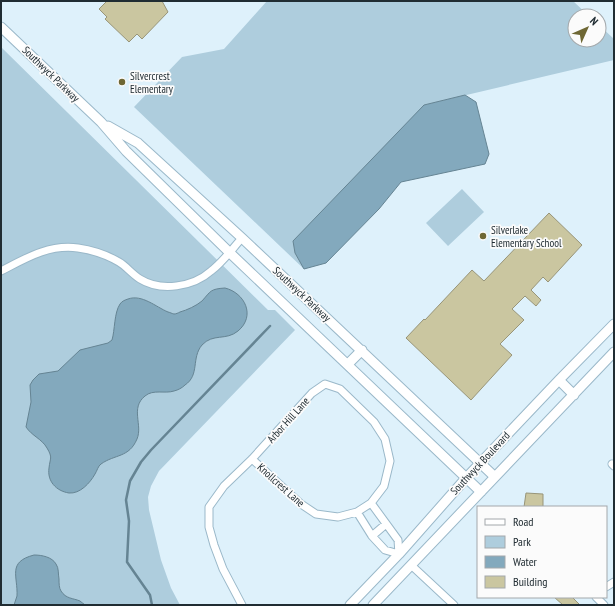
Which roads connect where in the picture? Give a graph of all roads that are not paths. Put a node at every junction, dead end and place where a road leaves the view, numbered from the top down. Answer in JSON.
{"nodes":[{"id":1,"x":1,"y":27,"type":"edge"},
{"id":2,"x":102,"y":122,"type":"junction"},
{"id":3,"x":242,"y":238,"type":"junction"},
{"id":4,"x":230,"y":252,"type":"junction"},
{"id":5,"x":1,"y":271,"type":"edge"},
{"id":6,"x":614,"y":324,"type":"edge"},
{"id":7,"x":362,"y":350,"type":"junction"},
{"id":8,"x":614,"y":352,"type":"edge"},
{"id":9,"x":348,"y":364,"type":"junction"},
{"id":10,"x":559,"y":380,"type":"junction"},
{"id":11,"x":574,"y":395,"type":"junction"},
{"id":12,"x":252,"y":459,"type":"junction"},
{"id":13,"x":480,"y":463,"type":"junction"},
{"id":14,"x":467,"y":477,"type":"junction"},
{"id":15,"x":495,"y":477,"type":"junction"},
{"id":16,"x":481,"y":492,"type":"junction"},
{"id":17,"x":371,"y":503,"type":"junction"},
{"id":18,"x":357,"y":512,"type":"junction"},
{"id":19,"x":386,"y":524,"type":"junction"},
{"id":20,"x":372,"y":536,"type":"junction"},
{"id":21,"x":399,"y":554,"type":"junction"},
{"id":22,"x":412,"y":565,"type":"junction"},
{"id":23,"x":242,"y":605,"type":"edge"},
{"id":24,"x":350,"y":605,"type":"edge"},
{"id":25,"x":373,"y":605,"type":"edge"},
{"id":26,"x":454,"y":605,"type":"edge"}],
"edges":[{"from":1,"to":2,"type":"street","name":"Southwyck Parkway"},
{"from":2,"to":3,"type":"street","name":"Southwyck Parkway"},
{"from":2,"to":4,"type":"street","name":"Southwyck Parkway"},
{"from":3,"to":4,"type":"street"},
{"from":3,"to":7,"type":"street","name":"Southwyck Parkway"},
{"from":4,"to":5,"type":"street"},
{"from":4,"to":9,"type":"street","name":"Southwyck Parkway"},
{"from":6,"to":10,"type":"street","name":"Southwyck Boulevard"},
{"from":7,"to":9,"type":"street"},
{"from":7,"to":13,"type":"street","name":"Southwyck Parkway"},
{"from":8,"to":11,"type":"street","name":"Southwyck Boulevard"},
{"from":9,"to":14,"type":"street","name":"Southwyck Parkway"},
{"from":10,"to":11,"type":"street"},
{"from":10,"to":13,"type":"street","name":"Southwyck Boulevard"},
{"from":11,"to":15,"type":"street","name":"Southwyck Boulevard"},
{"from":12,"to":17,"type":"street","name":"Arbor Hill Lane"},
{"from":12,"to":18,"type":"street","name":"Knollcrest Lane"},
{"from":12,"to":23,"type":"street","name":"Arbor Hill Lane"},
{"from":13,"to":14,"type":"street","name":"Southwyck Boulevard"},
{"from":13,"to":15,"type":"street","name":"Southwyck Parkway"},
{"from":14,"to":16,"type":"street","name":"Southwyck Parkway"},
{"from":14,"to":21,"type":"street","name":"Southwyck Boulevard"},
{"from":15,"to":16,"type":"street","name":"Southwyck Boulevard"},
{"from":16,"to":22,"type":"street","name":"Southwyck Boulevard"},
{"from":17,"to":18,"type":"street"},
{"from":17,"to":19,"type":"street"},
{"from":18,"to":20,"type":"street"},
{"from":19,"to":20,"type":"street"},
{"from":19,"to":21,"type":"street"},
{"from":20,"to":21,"type":"street"},
{"from":21,"to":22,"type":"street"},
{"from":21,"to":24,"type":"street","name":"Southwyck Boulevard"},
{"from":22,"to":25,"type":"street","name":"Southwyck Boulevard"},
{"from":22,"to":26,"type":"street"}]}
